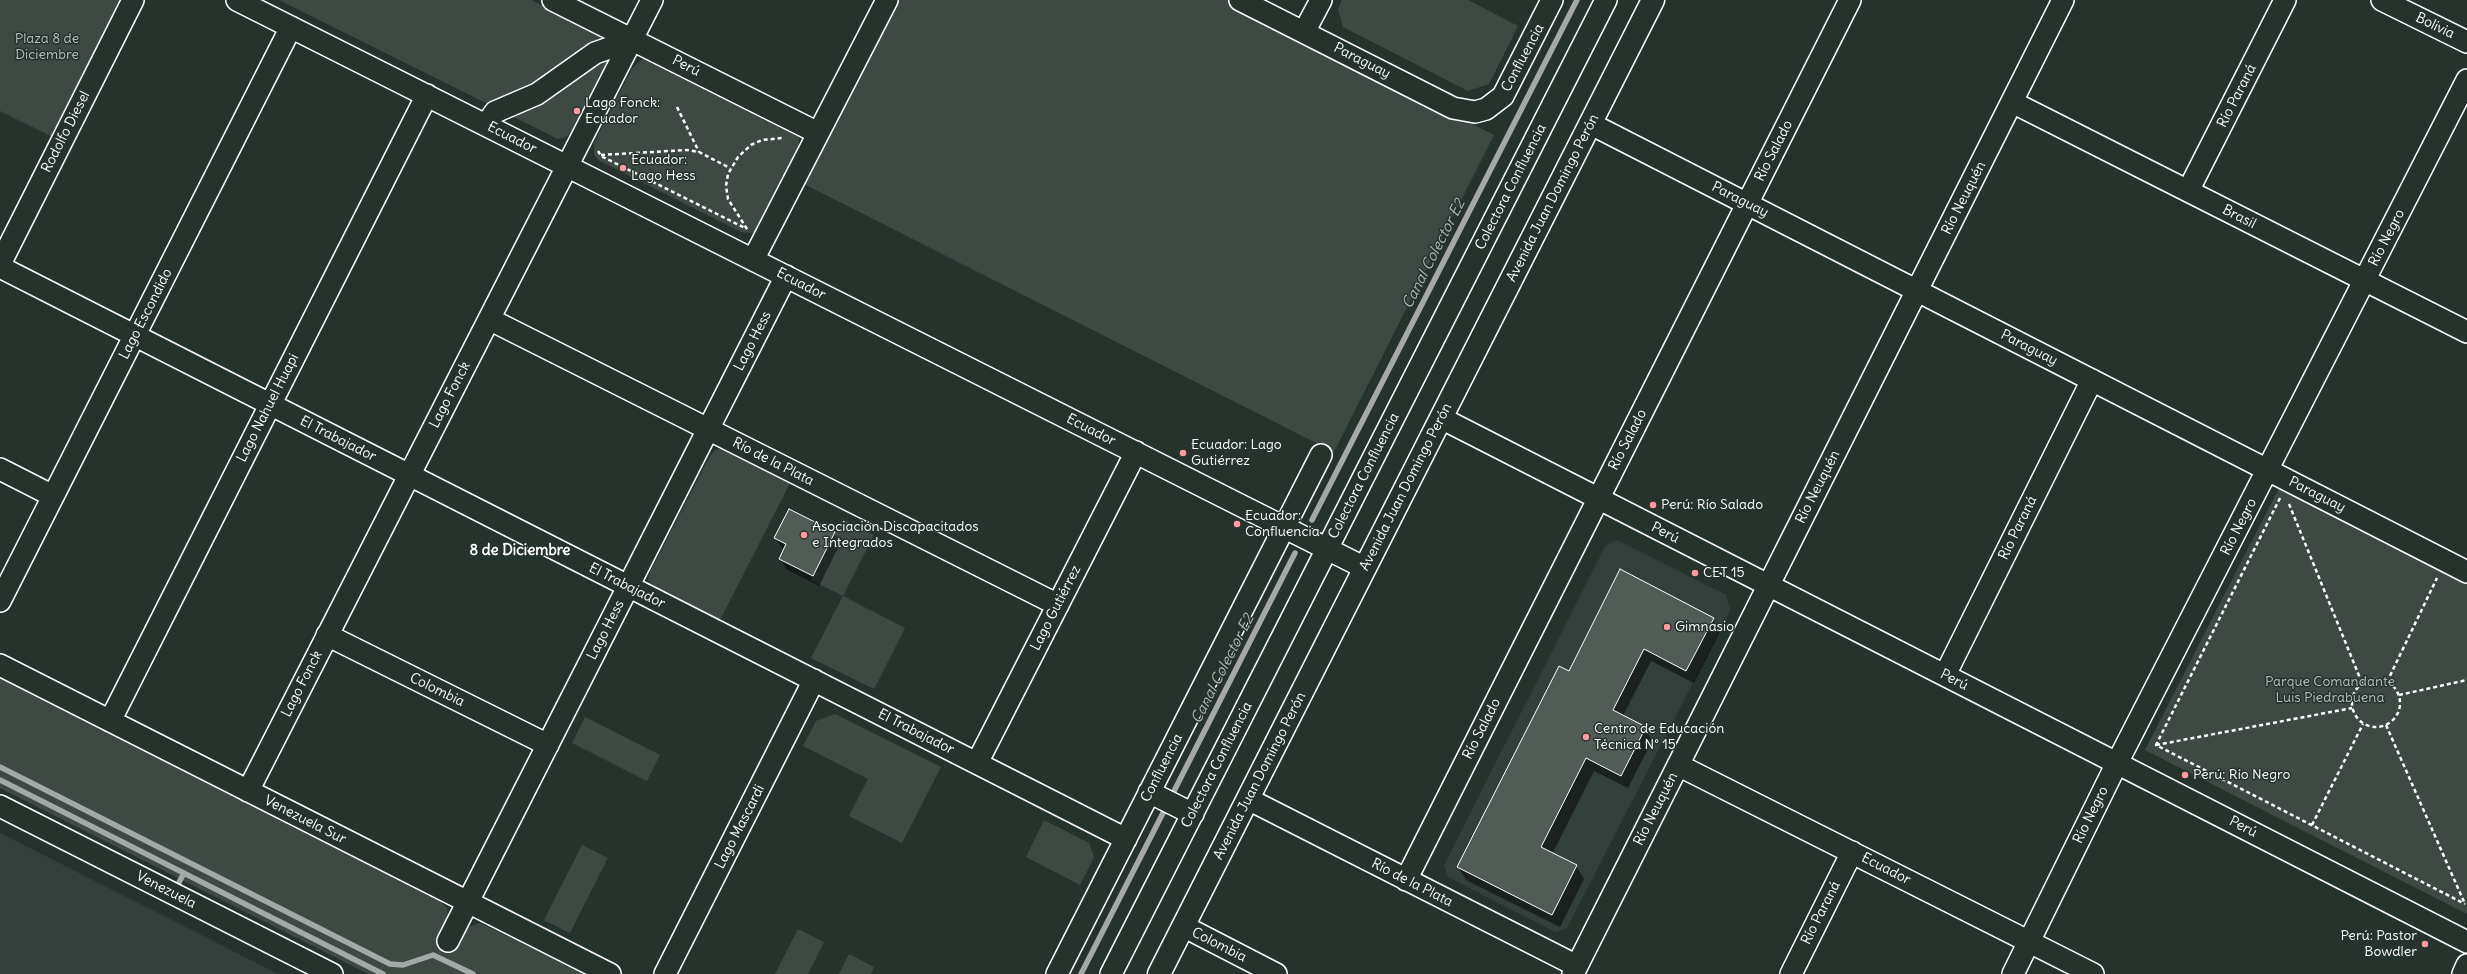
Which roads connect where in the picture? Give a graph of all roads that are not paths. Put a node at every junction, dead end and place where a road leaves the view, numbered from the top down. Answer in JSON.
{"nodes":[{"id":1,"x":133,"y":0,"type":"edge"},
{"id":2,"x":237,"y":0,"type":"edge"},
{"id":3,"x":553,"y":0,"type":"edge"},
{"id":4,"x":652,"y":0,"type":"edge"},
{"id":5,"x":886,"y":0,"type":"edge"},
{"id":6,"x":1240,"y":0,"type":"edge"},
{"id":7,"x":1321,"y":0,"type":"edge"},
{"id":8,"x":1552,"y":0,"type":"edge"},
{"id":9,"x":1606,"y":0,"type":"edge"},
{"id":10,"x":1653,"y":0,"type":"edge"},
{"id":11,"x":1850,"y":0,"type":"edge"},
{"id":12,"x":2063,"y":0,"type":"edge"},
{"id":13,"x":2285,"y":0,"type":"edge"},
{"id":14,"x":2382,"y":0,"type":"edge"},
{"id":15,"x":291,"y":27,"type":"junction"},
{"id":16,"x":1304,"y":32,"type":"junction"},
{"id":17,"x":632,"y":40,"type":"junction"},
{"id":18,"x":2467,"y":42,"type":"edge"},
{"id":19,"x":2467,"y":80,"type":"edge"},
{"id":20,"x":427,"y":96,"type":"junction"},
{"id":21,"x":2012,"y":102,"type":"junction"},
{"id":22,"x":1486,"y":109,"type":"joint"},
{"id":23,"x":1590,"y":124,"type":"junction"},
{"id":24,"x":486,"y":125,"type":"junction"},
{"id":25,"x":818,"y":133,"type":"junction"},
{"id":26,"x":568,"y":166,"type":"junction"},
{"id":27,"x":2188,"y":191,"type":"junction"},
{"id":28,"x":1747,"y":204,"type":"junction"},
{"id":29,"x":753,"y":260,"type":"junction"},
{"id":30,"x":0,"y":264,"type":"edge"},
{"id":31,"x":0,"y":267,"type":"edge"},
{"id":32,"x":786,"y":276,"type":"junction"},
{"id":33,"x":2365,"y":280,"type":"junction"},
{"id":34,"x":1917,"y":290,"type":"junction"},
{"id":35,"x":489,"y":319,"type":"junction"},
{"id":36,"x":2467,"y":332,"type":"edge"},
{"id":37,"x":135,"y":336,"type":"junction"},
{"id":38,"x":2092,"y":380,"type":"junction"},
{"id":39,"x":270,"y":404,"type":"junction"},
{"id":40,"x":1441,"y":418,"type":"junction"},
{"id":41,"x":708,"y":430,"type":"junction"},
{"id":42,"x":1136,"y":452,"type":"junction"},
{"id":43,"x":1321,"y":455,"type":"dead end"},
{"id":44,"x":0,"y":469,"type":"edge"},
{"id":45,"x":2268,"y":470,"type":"junction"},
{"id":46,"x":409,"y":475,"type":"junction"},
{"id":47,"x":53,"y":496,"type":"junction"},
{"id":48,"x":1599,"y":499,"type":"junction"},
{"id":49,"x":1284,"y":527,"type":"junction"},
{"id":50,"x":1327,"y":549,"type":"junction"},
{"id":51,"x":1365,"y":568,"type":"junction"},
{"id":52,"x":2467,"y":572,"type":"edge"},
{"id":53,"x":628,"y":586,"type":"junction"},
{"id":54,"x":1768,"y":586,"type":"junction"},
{"id":55,"x":0,"y":601,"type":"edge"},
{"id":56,"x":1058,"y":605,"type":"junction"},
{"id":57,"x":327,"y":635,"type":"junction"},
{"id":58,"x":0,"y":665,"type":"edge"},
{"id":59,"x":1945,"y":675,"type":"junction"},
{"id":60,"x":814,"y":680,"type":"junction"},
{"id":61,"x":110,"y":721,"type":"junction"},
{"id":62,"x":548,"y":745,"type":"junction"},
{"id":63,"x":977,"y":763,"type":"junction"},
{"id":64,"x":2117,"y":763,"type":"junction"},
{"id":65,"x":1678,"y":765,"type":"junction"},
{"id":66,"x":248,"y":791,"type":"junction"},
{"id":67,"x":1150,"y":792,"type":"junction"},
{"id":68,"x":1248,"y":799,"type":"junction"},
{"id":69,"x":0,"y":806,"type":"edge"},
{"id":70,"x":1192,"y":814,"type":"junction"},
{"id":71,"x":1126,"y":839,"type":"junction"},
{"id":72,"x":1852,"y":852,"type":"junction"},
{"id":73,"x":1406,"y":880,"type":"junction"},
{"id":74,"x":468,"y":902,"type":"junction"},
{"id":75,"x":1183,"y":926,"type":"junction"},
{"id":76,"x":448,"y":941,"type":"dead end"},
{"id":77,"x":2029,"y":942,"type":"junction"},
{"id":78,"x":2467,"y":942,"type":"edge"},
{"id":79,"x":2467,"y":965,"type":"edge"},
{"id":80,"x":1575,"y":970,"type":"edge"},
{"id":81,"x":332,"y":974,"type":"edge"},
{"id":82,"x":610,"y":974,"type":"edge"},
{"id":83,"x":665,"y":974,"type":"edge"},
{"id":84,"x":1057,"y":974,"type":"edge"},
{"id":85,"x":1112,"y":974,"type":"edge"},
{"id":86,"x":1159,"y":974,"type":"edge"},
{"id":87,"x":1276,"y":974,"type":"edge"},
{"id":88,"x":1791,"y":974,"type":"edge"},
{"id":89,"x":2013,"y":974,"type":"edge"},
{"id":90,"x":2093,"y":974,"type":"edge"},
{"id":91,"x":2463,"y":974,"type":"edge"}],
"edges":[{"from":1,"to":30,"type":"street","name":"Rodolfo Diesel"},
{"from":2,"to":15,"type":"street","name":"Ecuador"},
{"from":3,"to":17,"type":"street","name":"Perú"},
{"from":4,"to":17,"type":"street","name":"Lago Fonck"},
{"from":5,"to":25,"type":"street"},
{"from":6,"to":16,"type":"street","name":"Paraguay"},
{"from":7,"to":16,"type":"street"},
{"from":8,"to":22,"type":"street","name":"Confluencia"},
{"from":9,"to":50,"type":"street","name":"Colectora Confluencia"},
{"from":10,"to":23,"type":"main road","name":"Avenida Juan Domingo Perón"},
{"from":11,"to":28,"type":"street","name":"Río Salado"},
{"from":12,"to":21,"type":"street","name":"Río Neuquén"},
{"from":13,"to":27,"type":"street","name":"Río Paraná"},
{"from":14,"to":18,"type":"street","name":"Bolivia"},
{"from":15,"to":20,"type":"street","name":"Ecuador"},
{"from":15,"to":37,"type":"street","name":"Lago Escondido"},
{"from":16,"to":22,"type":"street","name":"Paraguay"},
{"from":17,"to":24,"type":"street"},
{"from":17,"to":25,"type":"street","name":"Perú"},
{"from":17,"to":26,"type":"street","name":"Lago Fonck"},
{"from":19,"to":33,"type":"street","name":"Río Negro"},
{"from":20,"to":24,"type":"street","name":"Ecuador"},
{"from":20,"to":39,"type":"street","name":"Lago Nahuel Huapi"},
{"from":21,"to":27,"type":"street","name":"Brasil"},
{"from":21,"to":34,"type":"street","name":"Río Neuquén"},
{"from":23,"to":28,"type":"street","name":"Paraguay"},
{"from":23,"to":40,"type":"main road","name":"Avenida Juan Domingo Perón"},
{"from":24,"to":26,"type":"street","name":"Ecuador"},
{"from":25,"to":29,"type":"street"},
{"from":26,"to":29,"type":"street","name":"Ecuador"},
{"from":26,"to":35,"type":"street","name":"Lago Fonck"},
{"from":27,"to":33,"type":"street","name":"Brasil"},
{"from":28,"to":34,"type":"street","name":"Paraguay"},
{"from":28,"to":48,"type":"street","name":"Río Salado"},
{"from":29,"to":32,"type":"street","name":"Ecuador"},
{"from":31,"to":37,"type":"street","name":"El Trabajador"},
{"from":32,"to":41,"type":"street","name":"Lago Hess"},
{"from":32,"to":42,"type":"street","name":"Ecuador"},
{"from":33,"to":36,"type":"street","name":"Brasil"},
{"from":33,"to":45,"type":"street","name":"Río Negro"},
{"from":34,"to":38,"type":"street","name":"Paraguay"},
{"from":34,"to":54,"type":"street","name":"Río Neuquén"},
{"from":35,"to":41,"type":"street","name":"Río de la Plata"},
{"from":35,"to":46,"type":"street","name":"Lago Fonck"},
{"from":37,"to":39,"type":"street","name":"El Trabajador"},
{"from":37,"to":47,"type":"street","name":"Lago Escondido"},
{"from":38,"to":45,"type":"street","name":"Paraguay"},
{"from":38,"to":59,"type":"street","name":"Río Paraná"},
{"from":39,"to":46,"type":"street","name":"El Trabajador"},
{"from":39,"to":61,"type":"street","name":"Lago Nahuel Huapi"},
{"from":40,"to":48,"type":"street","name":"Perú"},
{"from":40,"to":51,"type":"main road","name":"Avenida Juan Domingo Perón"},
{"from":41,"to":53,"type":"street","name":"Lago Hess"},
{"from":41,"to":56,"type":"street","name":"Río de la Plata"},
{"from":42,"to":49,"type":"street","name":"Ecuador"},
{"from":42,"to":56,"type":"street","name":"Lago Gutiérrez"},
{"from":43,"to":49,"type":"street","name":"Confluencia"},
{"from":44,"to":47,"type":"street"},
{"from":45,"to":52,"type":"street","name":"Paraguay"},
{"from":45,"to":64,"type":"street","name":"Río Negro"},
{"from":46,"to":53,"type":"street","name":"El Trabajador"},
{"from":46,"to":57,"type":"street","name":"Lago Fonck"},
{"from":47,"to":55,"type":"street","name":"Lago Escondido"},
{"from":48,"to":54,"type":"street","name":"Perú"},
{"from":48,"to":73,"type":"street","name":"Río Salado"},
{"from":49,"to":50,"type":"street","name":"Ecuador"},
{"from":49,"to":67,"type":"street","name":"Confluencia"},
{"from":50,"to":51,"type":"street","name":"Ecuador"},
{"from":50,"to":70,"type":"street","name":"Colectora Confluencia"},
{"from":51,"to":68,"type":"main road","name":"Avenida Juan Domingo Perón"},
{"from":53,"to":60,"type":"street","name":"El Trabajador"},
{"from":53,"to":62,"type":"street","name":"Lago Hess"},
{"from":54,"to":59,"type":"street","name":"Perú"},
{"from":54,"to":65,"type":"street","name":"Río Neuquén"},
{"from":56,"to":63,"type":"street","name":"Lago Gutiérrez"},
{"from":57,"to":62,"type":"street","name":"Colombia"},
{"from":57,"to":66,"type":"street","name":"Lago Fonck"},
{"from":58,"to":61,"type":"street","name":"Venezuela Sur"},
{"from":59,"to":64,"type":"street","name":"Perú"},
{"from":60,"to":63,"type":"street","name":"El Trabajador"},
{"from":60,"to":83,"type":"street","name":"Lago Mascardi"},
{"from":61,"to":66,"type":"street","name":"Venezuela Sur"},
{"from":62,"to":74,"type":"street","name":"Lago Hess"},
{"from":63,"to":71,"type":"street","name":"El Trabajador"},
{"from":64,"to":77,"type":"street","name":"Río Negro"},
{"from":64,"to":78,"type":"street","name":"Perú"},
{"from":65,"to":72,"type":"street","name":"Ecuador"},
{"from":65,"to":80,"type":"street","name":"Río Neuquén"},
{"from":66,"to":74,"type":"street","name":"Venezuela Sur"},
{"from":67,"to":70,"type":"street"},
{"from":67,"to":71,"type":"street","name":"Confluencia"},
{"from":68,"to":73,"type":"street","name":"Río de la Plata"},
{"from":68,"to":75,"type":"main road","name":"Avenida Juan Domingo Perón"},
{"from":69,"to":81,"type":"street","name":"Venezuela"},
{"from":70,"to":85,"type":"street","name":"Colectora Confluencia"},
{"from":71,"to":84,"type":"street","name":"Confluencia"},
{"from":72,"to":77,"type":"street","name":"Ecuador"},
{"from":72,"to":88,"type":"street","name":"Río Paraná"},
{"from":73,"to":80,"type":"street","name":"Río de la Plata"},
{"from":74,"to":76,"type":"street","name":"Lago Hess"},
{"from":74,"to":82,"type":"street","name":"Venezuela Sur"},
{"from":75,"to":86,"type":"main road","name":"Avenida Juan Domingo Perón"},
{"from":75,"to":87,"type":"street","name":"Colombia"},
{"from":77,"to":89,"type":"street","name":"Río Negro"},
{"from":77,"to":90,"type":"street","name":"Ecuador"},
{"from":79,"to":91,"type":"street"}]}
